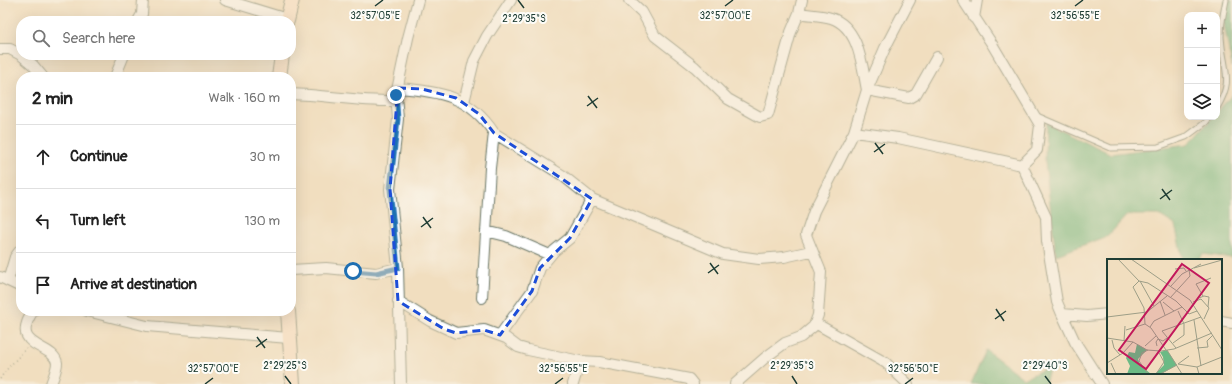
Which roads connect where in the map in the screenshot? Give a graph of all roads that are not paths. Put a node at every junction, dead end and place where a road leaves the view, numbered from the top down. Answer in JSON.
{"nodes":[{"id":1,"x":143,"y":0,"type":"edge"},
{"id":2,"x":225,"y":0,"type":"edge"},
{"id":3,"x":292,"y":0,"type":"edge"},
{"id":4,"x":418,"y":0,"type":"edge"},
{"id":5,"x":511,"y":0,"type":"edge"},
{"id":6,"x":630,"y":0,"type":"edge"},
{"id":7,"x":802,"y":0,"type":"edge"},
{"id":8,"x":910,"y":0,"type":"edge"},
{"id":9,"x":963,"y":0,"type":"edge"},
{"id":10,"x":977,"y":0,"type":"edge"},
{"id":11,"x":1226,"y":0,"type":"edge"},
{"id":12,"x":799,"y":14,"type":"junction"},
{"id":13,"x":141,"y":16,"type":"edge"},
{"id":14,"x":275,"y":16,"type":"edge"},
{"id":15,"x":288,"y":16,"type":"edge"},
{"id":16,"x":974,"y":18,"type":"junction"},
{"id":17,"x":0,"y":49,"type":"edge"},
{"id":18,"x":16,"y":52,"type":"edge"},
{"id":19,"x":937,"y":57,"type":"dead end"},
{"id":20,"x":27,"y":60,"type":"edge"},
{"id":21,"x":122,"y":60,"type":"edge"},
{"id":22,"x":281,"y":60,"type":"edge"},
{"id":23,"x":39,"y":72,"type":"edge"},
{"id":24,"x":117,"y":72,"type":"edge"},
{"id":25,"x":280,"y":72,"type":"edge"},
{"id":26,"x":398,"y":88,"type":"junction"},
{"id":27,"x":867,"y":90,"type":"junction"},
{"id":28,"x":296,"y":94,"type":"edge"},
{"id":29,"x":396,"y":102,"type":"junction"},
{"id":30,"x":464,"y":102,"type":"junction"},
{"id":31,"x":1220,"y":104,"type":"edge"},
{"id":32,"x":1037,"y":116,"type":"junction"},
{"id":33,"x":1208,"y":120,"type":"edge"},
{"id":34,"x":854,"y":132,"type":"junction"},
{"id":35,"x":494,"y":133,"type":"junction"},
{"id":36,"x":1022,"y":165,"type":"junction"},
{"id":37,"x":592,"y":199,"type":"junction"},
{"id":38,"x":486,"y":231,"type":"junction"},
{"id":39,"x":811,"y":251,"type":"junction"},
{"id":40,"x":550,"y":255,"type":"junction"},
{"id":41,"x":16,"y":256,"type":"edge"},
{"id":42,"x":398,"y":268,"type":"junction"},
{"id":43,"x":296,"y":270,"type":"edge"},
{"id":44,"x":4,"y":279,"type":"edge"},
{"id":45,"x":16,"y":285,"type":"edge"},
{"id":46,"x":482,"y":298,"type":"dead end"},
{"id":47,"x":398,"y":301,"type":"junction"},
{"id":48,"x":1062,"y":314,"type":"junction"},
{"id":49,"x":1107,"y":314,"type":"edge"},
{"id":50,"x":31,"y":316,"type":"edge"},
{"id":51,"x":107,"y":316,"type":"edge"},
{"id":52,"x":288,"y":316,"type":"edge"},
{"id":53,"x":1222,"y":321,"type":"edge"},
{"id":54,"x":815,"y":323,"type":"junction"},
{"id":55,"x":1232,"y":323,"type":"edge"},
{"id":56,"x":500,"y":335,"type":"junction"},
{"id":57,"x":289,"y":338,"type":"junction"},
{"id":58,"x":580,"y":361,"type":"junction"},
{"id":59,"x":51,"y":384,"type":"edge"},
{"id":60,"x":293,"y":384,"type":"edge"},
{"id":61,"x":401,"y":384,"type":"edge"},
{"id":62,"x":573,"y":384,"type":"edge"},
{"id":63,"x":693,"y":384,"type":"edge"},
{"id":64,"x":735,"y":384,"type":"edge"},
{"id":65,"x":908,"y":384,"type":"edge"},
{"id":66,"x":1102,"y":384,"type":"edge"}],
"edges":[{"from":1,"to":13,"type":"street"},
{"from":2,"to":14,"type":"street"},
{"from":3,"to":15,"type":"main road"},
{"from":4,"to":26,"type":"street"},
{"from":5,"to":30,"type":"street"},
{"from":6,"to":12,"type":"street"},
{"from":7,"to":12,"type":"street"},
{"from":8,"to":27,"type":"street"},
{"from":9,"to":16,"type":"street"},
{"from":10,"to":16,"type":"street"},
{"from":11,"to":31,"type":"lane"},
{"from":12,"to":27,"type":"street"},
{"from":16,"to":32,"type":"street"},
{"from":17,"to":18,"type":"street"},
{"from":19,"to":27,"type":"street"},
{"from":20,"to":23,"type":"street"},
{"from":21,"to":24,"type":"street"},
{"from":22,"to":25,"type":"main road"},
{"from":26,"to":29,"type":"street"},
{"from":26,"to":30,"type":"street"},
{"from":27,"to":34,"type":"street"},
{"from":28,"to":29,"type":"street"},
{"from":29,"to":42,"type":"street"},
{"from":30,"to":35,"type":"street"},
{"from":32,"to":33,"type":"lane"},
{"from":32,"to":36,"type":"street"},
{"from":34,"to":36,"type":"street"},
{"from":34,"to":39,"type":"street"},
{"from":35,"to":37,"type":"street"},
{"from":35,"to":38,"type":"street"},
{"from":36,"to":48,"type":"street"},
{"from":37,"to":39,"type":"street"},
{"from":37,"to":40,"type":"street"},
{"from":38,"to":40,"type":"street"},
{"from":38,"to":46,"type":"street"},
{"from":39,"to":54,"type":"street"},
{"from":40,"to":56,"type":"street"},
{"from":41,"to":44,"type":"street"},
{"from":42,"to":43,"type":"street"},
{"from":42,"to":47,"type":"street"},
{"from":44,"to":45,"type":"street"},
{"from":47,"to":56,"type":"street"},
{"from":47,"to":61,"type":"street"},
{"from":48,"to":49,"type":"street"},
{"from":48,"to":66,"type":"street"},
{"from":50,"to":59,"type":"street"},
{"from":51,"to":57,"type":"street"},
{"from":52,"to":57,"type":"main road"},
{"from":53,"to":55,"type":"street"},
{"from":54,"to":64,"type":"street"},
{"from":54,"to":65,"type":"street"},
{"from":56,"to":58,"type":"street"},
{"from":57,"to":60,"type":"main road"},
{"from":58,"to":62,"type":"street"},
{"from":58,"to":63,"type":"street"}]}
